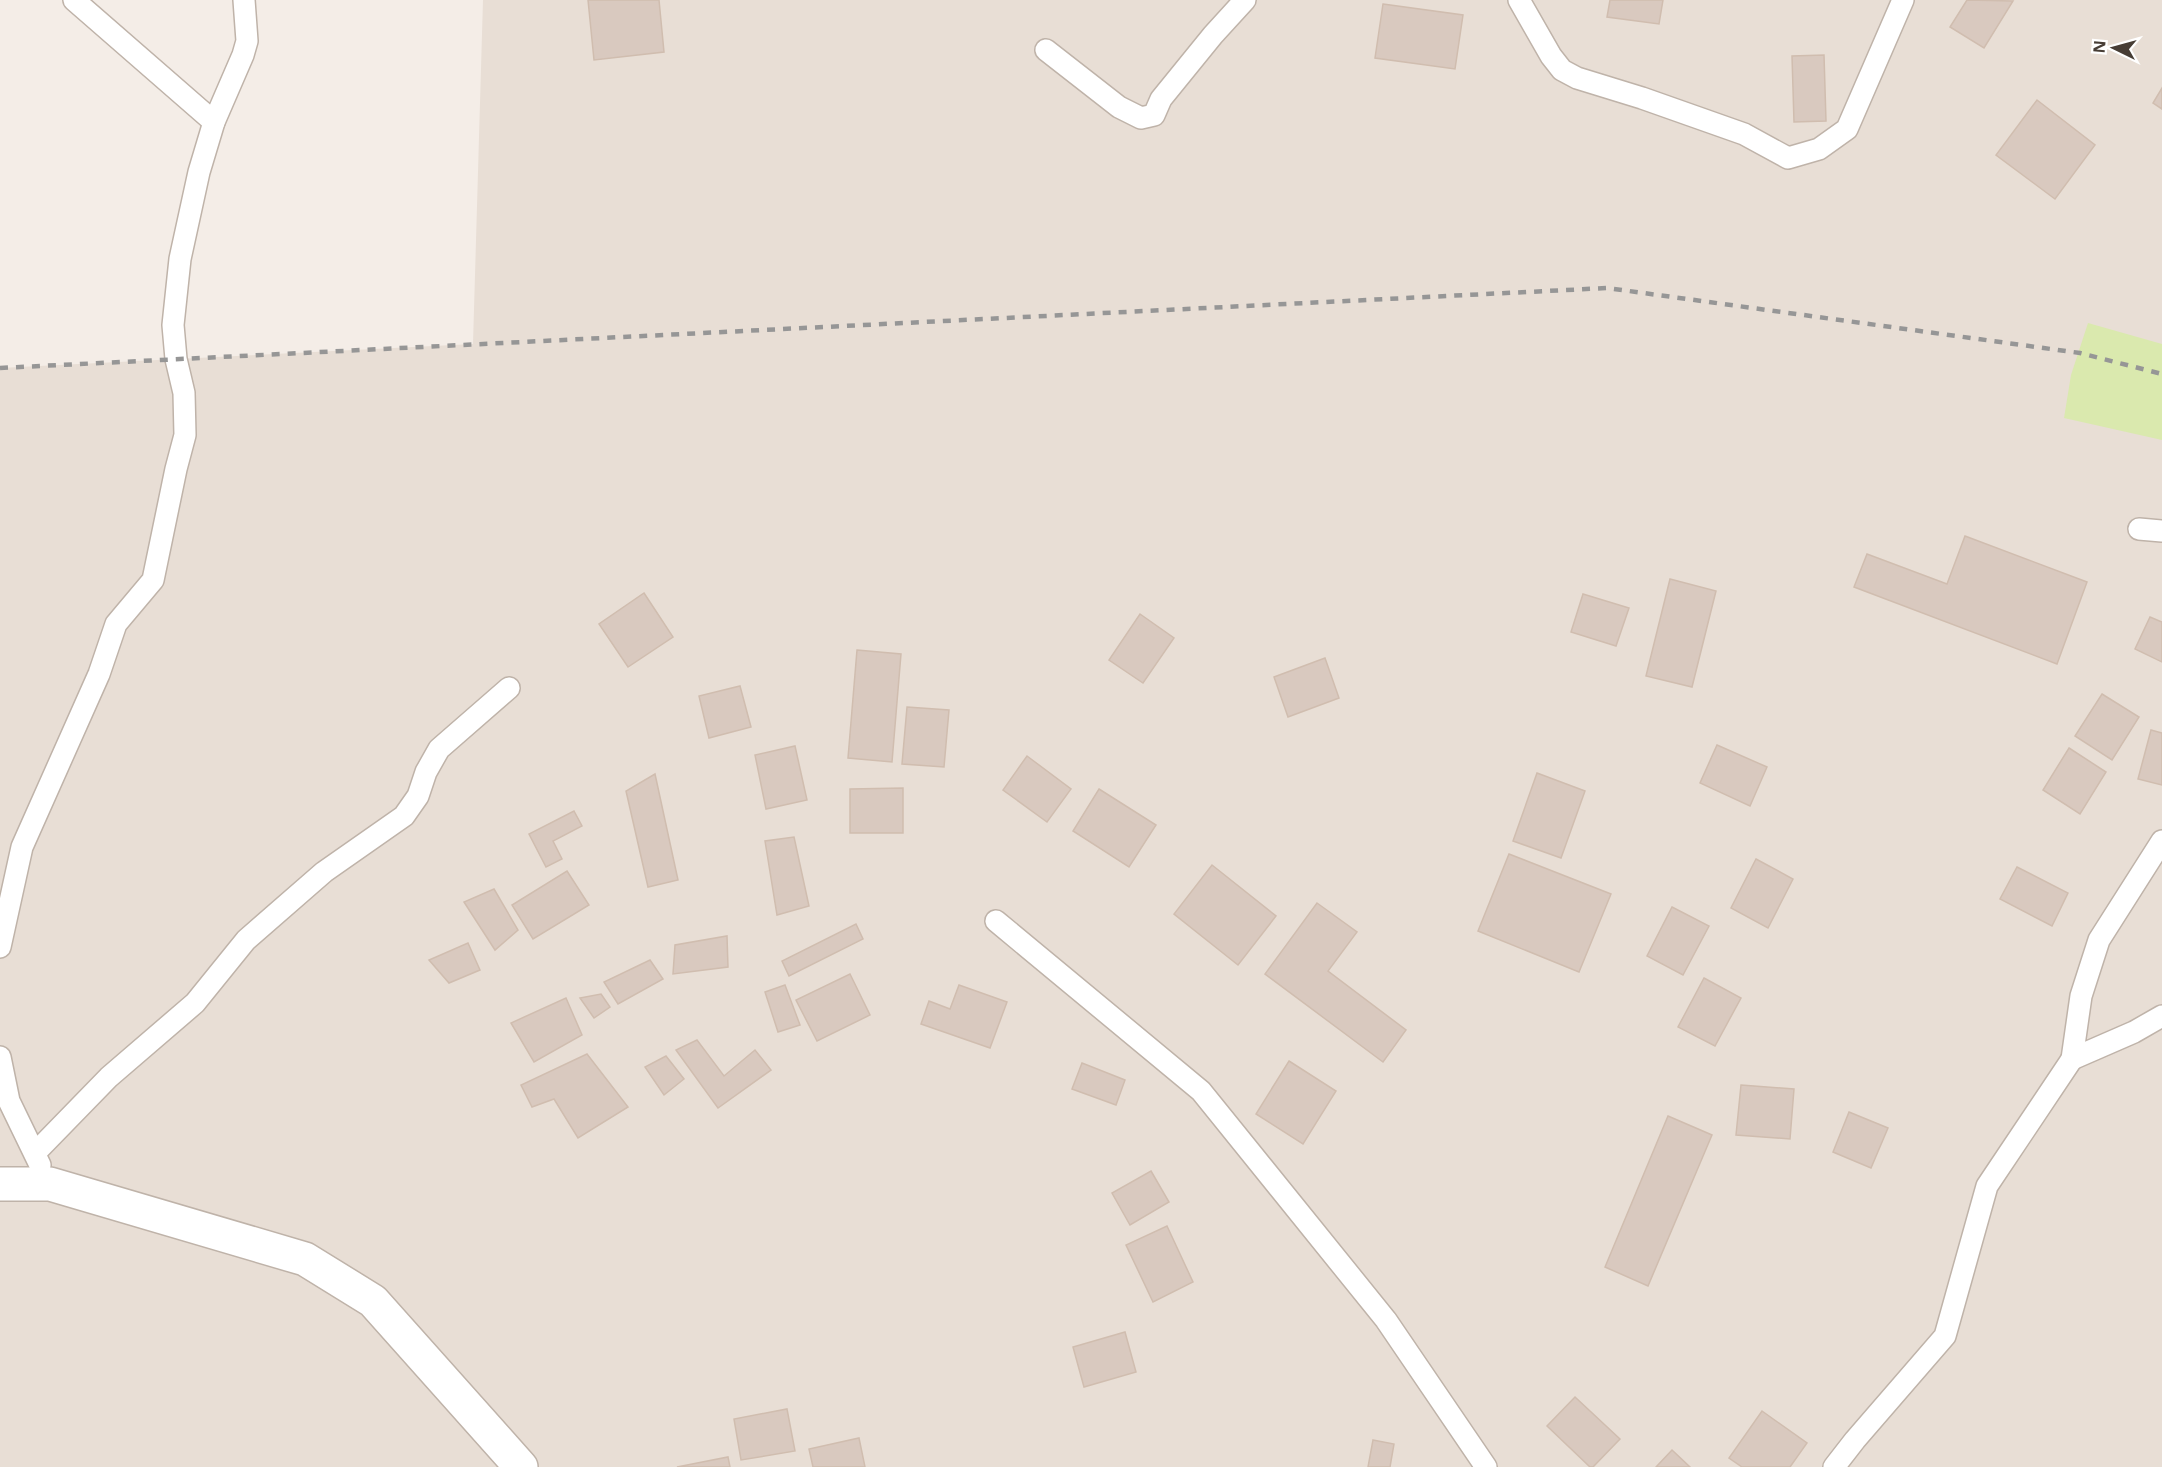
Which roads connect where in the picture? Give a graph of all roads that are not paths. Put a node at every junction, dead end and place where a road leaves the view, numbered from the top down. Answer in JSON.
{"nodes":[{"id":1,"x":74,"y":0,"type":"edge"},
{"id":2,"x":244,"y":0,"type":"edge"},
{"id":3,"x":1245,"y":0,"type":"edge"},
{"id":4,"x":1519,"y":0,"type":"edge"},
{"id":5,"x":1903,"y":0,"type":"edge"},
{"id":6,"x":1046,"y":50,"type":"dead end"},
{"id":7,"x":213,"y":122,"type":"junction"},
{"id":8,"x":2139,"y":529,"type":"dead end"},
{"id":9,"x":2162,"y":531,"type":"edge"},
{"id":10,"x":509,"y":688,"type":"dead end"},
{"id":11,"x":2162,"y":841,"type":"edge"},
{"id":12,"x":996,"y":921,"type":"dead end"},
{"id":13,"x":0,"y":947,"type":"edge"},
{"id":14,"x":2162,"y":1016,"type":"edge"},
{"id":15,"x":0,"y":1057,"type":"edge"},
{"id":16,"x":2072,"y":1059,"type":"junction"},
{"id":17,"x":34,"y":1153,"type":"junction"},
{"id":18,"x":0,"y":1184,"type":"edge"},
{"id":19,"x":50,"y":1184,"type":"junction"},
{"id":20,"x":521,"y":1467,"type":"edge"},
{"id":21,"x":1486,"y":1467,"type":"edge"},
{"id":22,"x":1834,"y":1467,"type":"edge"}],
"edges":[{"from":1,"to":7,"type":"lane"},
{"from":2,"to":7,"type":"lane"},
{"from":3,"to":6,"type":"lane"},
{"from":4,"to":5,"type":"lane"},
{"from":7,"to":13,"type":"lane"},
{"from":8,"to":9,"type":"lane"},
{"from":10,"to":17,"type":"lane"},
{"from":11,"to":16,"type":"lane"},
{"from":12,"to":21,"type":"lane"},
{"from":14,"to":16,"type":"lane"},
{"from":15,"to":17,"type":"lane"},
{"from":16,"to":22,"type":"lane"},
{"from":17,"to":19,"type":"lane"},
{"from":18,"to":19,"type":"street"},
{"from":19,"to":20,"type":"street"}]}
